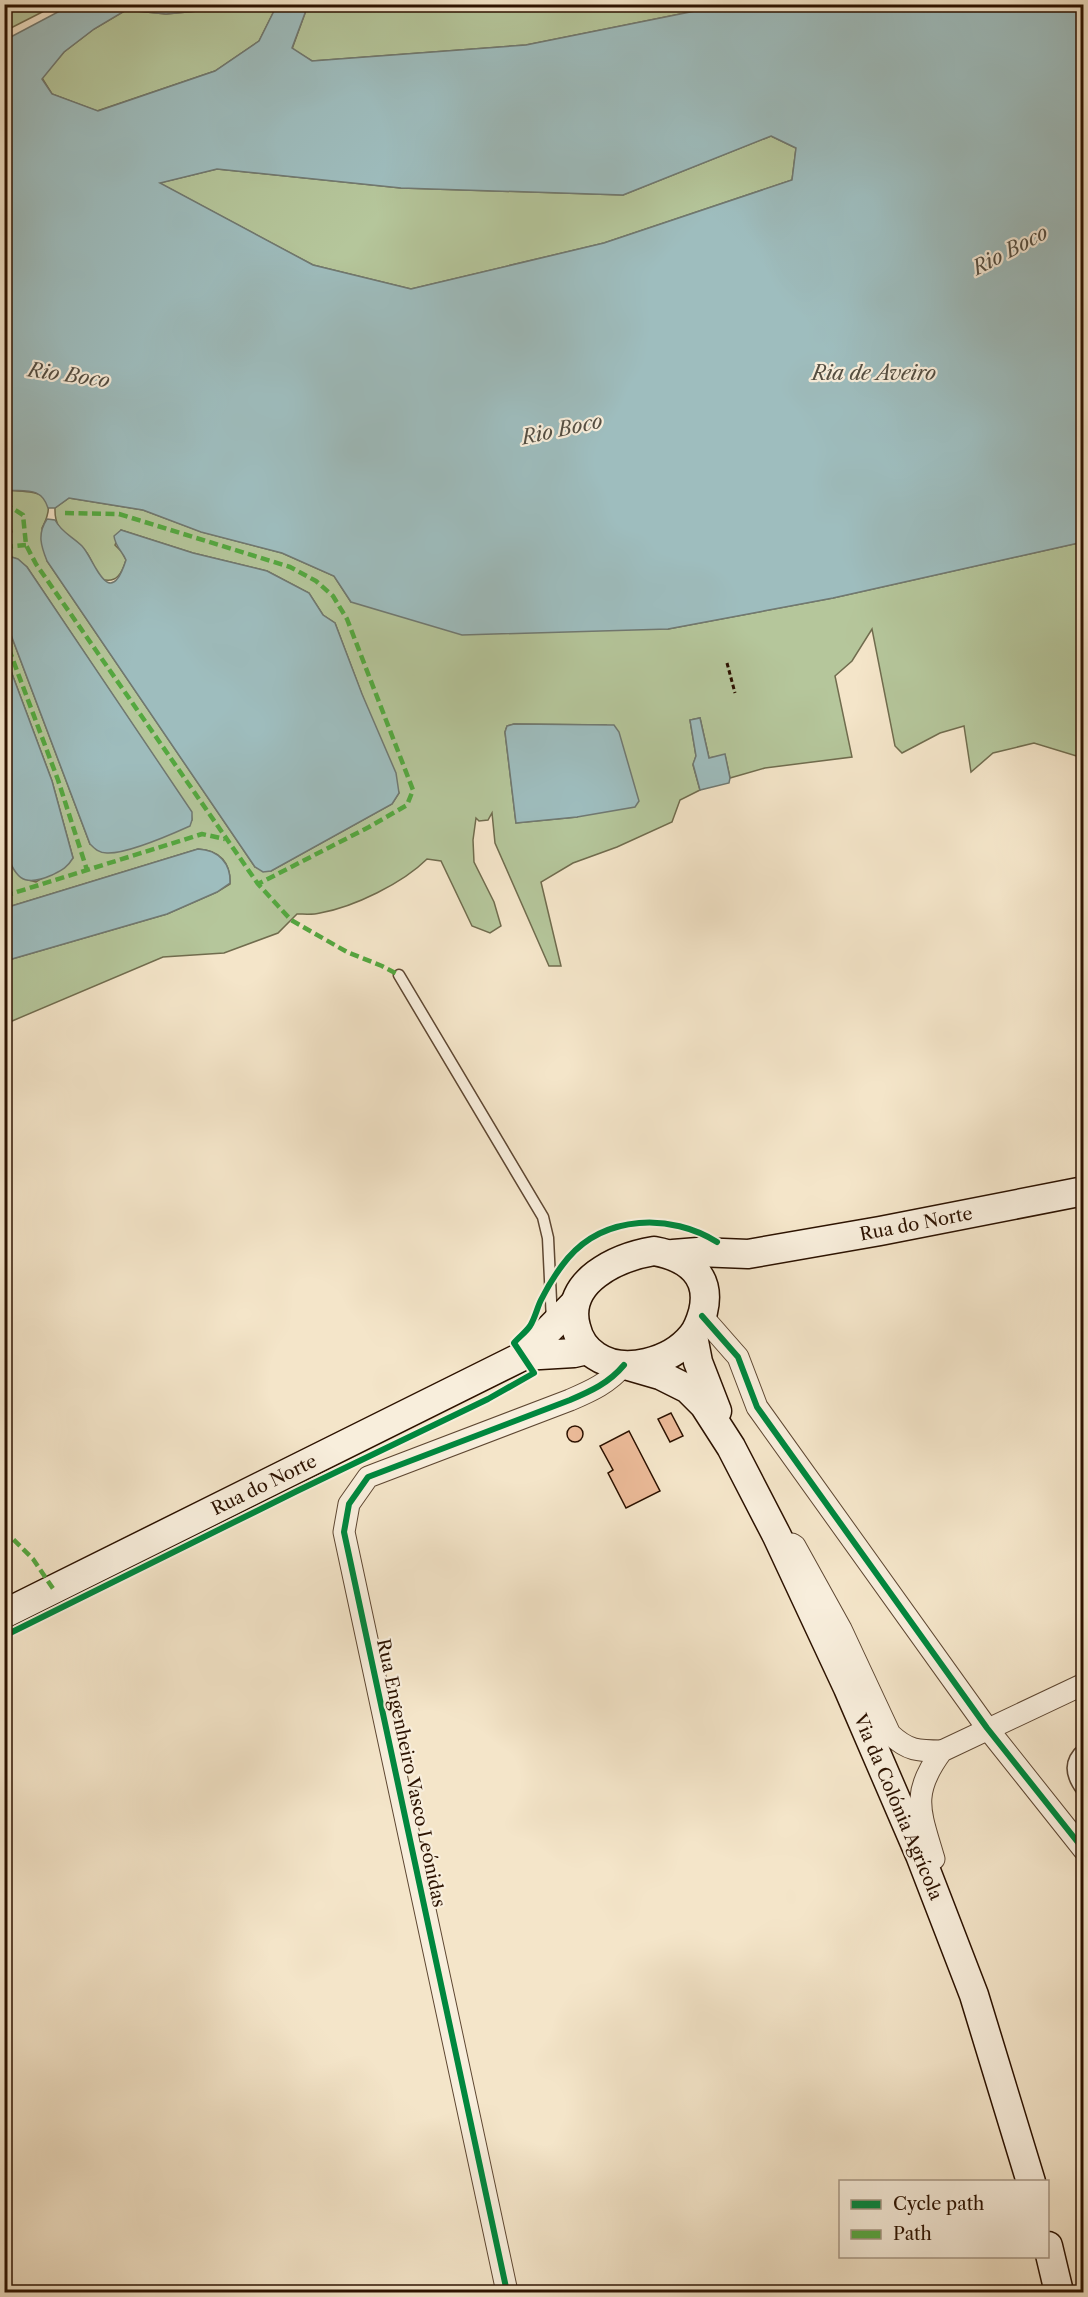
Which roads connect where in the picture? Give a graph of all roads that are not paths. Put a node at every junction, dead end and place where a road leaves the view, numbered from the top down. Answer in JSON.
{"nodes":[{"id":1,"x":399,"y":975,"type":"dead end"},
{"id":2,"x":1083,"y":1191,"type":"edge"},
{"id":3,"x":673,"y":1254,"type":"junction"},
{"id":4,"x":748,"y":1254,"type":"junction"},
{"id":5,"x":574,"y":1304,"type":"junction"},
{"id":6,"x":701,"y":1316,"type":"junction"},
{"id":7,"x":552,"y":1327,"type":"junction"},
{"id":8,"x":523,"y":1356,"type":"junction"},
{"id":9,"x":610,"y":1360,"type":"junction"},
{"id":10,"x":730,"y":1446,"type":"junction"},
{"id":11,"x":777,"y":1536,"type":"junction"},
{"id":12,"x":4,"y":1614,"type":"edge"},
{"id":13,"x":1083,"y":1684,"type":"edge"},
{"id":14,"x":987,"y":1728,"type":"junction"},
{"id":15,"x":1083,"y":1748,"type":"edge"},
{"id":16,"x":942,"y":1751,"type":"junction"},
{"id":17,"x":1083,"y":1793,"type":"edge"},
{"id":18,"x":1083,"y":1850,"type":"edge"},
{"id":19,"x":974,"y":1995,"type":"junction"},
{"id":20,"x":1031,"y":2180,"type":"edge"},
{"id":21,"x":1049,"y":2254,"type":"edge"},
{"id":22,"x":507,"y":2292,"type":"edge"},
{"id":23,"x":1059,"y":2292,"type":"edge"}],
"edges":[{"from":1,"to":7,"type":"lane"},
{"from":2,"to":4,"type":"main road","name":"Rua do Norte"},
{"from":3,"to":4,"type":"main road","name":"Rua do Norte"},
{"from":3,"to":5,"type":"main road"},
{"from":3,"to":6,"type":"main road"},
{"from":4,"to":6,"type":"main road","name":"Rua do Norte"},
{"from":5,"to":7,"type":"main road","name":"Rua do Norte"},
{"from":5,"to":9,"type":"main road"},
{"from":6,"to":9,"type":"main road"},
{"from":6,"to":10,"type":"main road","name":"Via da Colónia Agrícola"},
{"from":6,"to":14,"type":"street"},
{"from":7,"to":8,"type":"main road","name":"Rua do Norte"},
{"from":8,"to":9,"type":"main road","name":"Rua do Norte"},
{"from":8,"to":12,"type":"main road","name":"Rua do Norte"},
{"from":9,"to":10,"type":"main road","name":"Via da Colónia Agrícola"},
{"from":9,"to":22,"type":"street","name":"Rua Engenheiro Vasco Leónidas"},
{"from":10,"to":11,"type":"main road","name":"Via da Colónia Agrícola"},
{"from":11,"to":16,"type":"street"},
{"from":11,"to":19,"type":"main road","name":"Via da Colónia Agrícola"},
{"from":13,"to":14,"type":"street"},
{"from":14,"to":16,"type":"street"},
{"from":14,"to":18,"type":"street"},
{"from":15,"to":17,"type":"lane"},
{"from":16,"to":19,"type":"street"},
{"from":19,"to":20,"type":"main road","name":"Via da Colónia Agrícola"},
{"from":21,"to":23,"type":"main road"}]}
